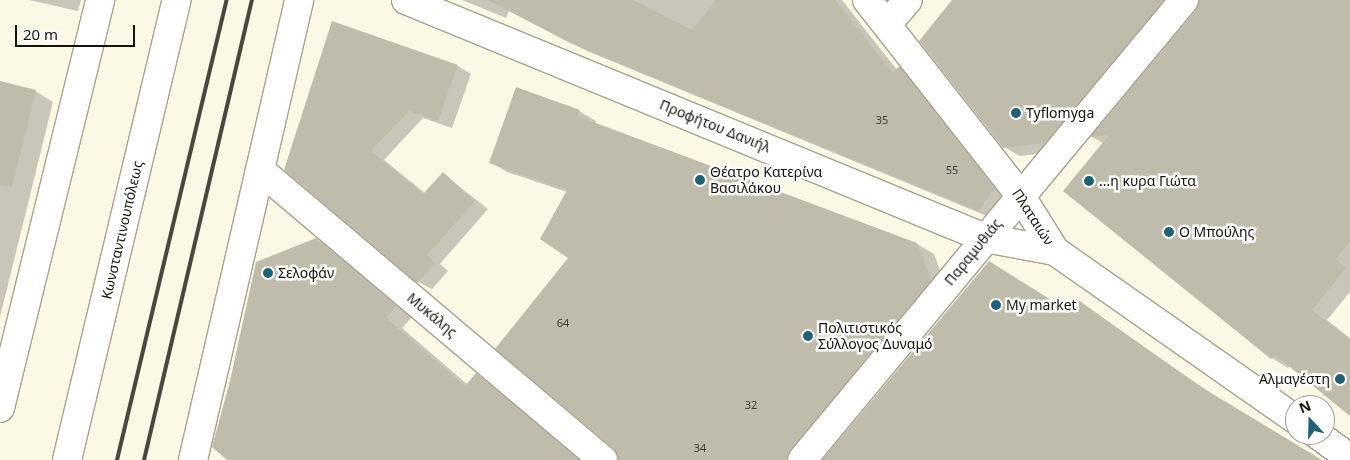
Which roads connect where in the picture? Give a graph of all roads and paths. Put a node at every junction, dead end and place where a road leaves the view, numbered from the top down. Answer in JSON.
{"nodes":[{"id":1,"x":100,"y":0,"type":"edge"},
{"id":2,"x":177,"y":0,"type":"edge"},
{"id":3,"x":299,"y":0,"type":"edge"},
{"id":4,"x":406,"y":0,"type":"edge"},
{"id":5,"x":867,"y":0,"type":"edge"},
{"id":6,"x":908,"y":0,"type":"edge"},
{"id":7,"x":1184,"y":0,"type":"edge"},
{"id":8,"x":888,"y":23,"type":"junction"},
{"id":9,"x":260,"y":170,"type":"junction"},
{"id":10,"x":1020,"y":195,"type":"junction"},
{"id":11,"x":985,"y":238,"type":"junction"},
{"id":12,"x":1055,"y":251,"type":"junction"},
{"id":13,"x":0,"y":407,"type":"edge"},
{"id":14,"x":1285,"y":412,"type":"edge"},
{"id":15,"x":1332,"y":445,"type":"edge"},
{"id":16,"x":1350,"y":458,"type":"edge"},
{"id":17,"x":67,"y":460,"type":"edge"},
{"id":18,"x":193,"y":460,"type":"edge"},
{"id":19,"x":603,"y":460,"type":"edge"},
{"id":20,"x":802,"y":460,"type":"edge"}],
"edges":[{"from":1,"to":13,"type":"street"},
{"from":2,"to":17,"type":"street","name":"Κωνσταντινουπόλεως"},
{"from":3,"to":9,"type":"street"},
{"from":4,"to":11,"type":"street","name":"Προφήτου Δανιήλ"},
{"from":5,"to":8,"type":"street","name":"Πλαταιών"},
{"from":6,"to":8,"type":"street"},
{"from":7,"to":10,"type":"street","name":"Παραμυθιάς"},
{"from":8,"to":10,"type":"street","name":"Πλαταιών"},
{"from":9,"to":18,"type":"street"},
{"from":9,"to":19,"type":"street","name":"Μυκάλης"},
{"from":10,"to":11,"type":"street","name":"Παραμυθιάς"},
{"from":10,"to":12,"type":"street","name":"Πλαταιών"},
{"from":11,"to":12,"type":"street","name":"Προφήτου Δανιήλ"},
{"from":11,"to":20,"type":"street","name":"Παραμυθιάς"},
{"from":12,"to":14,"type":"street","name":"Πλαταιών"},
{"from":15,"to":16,"type":"street"}]}
